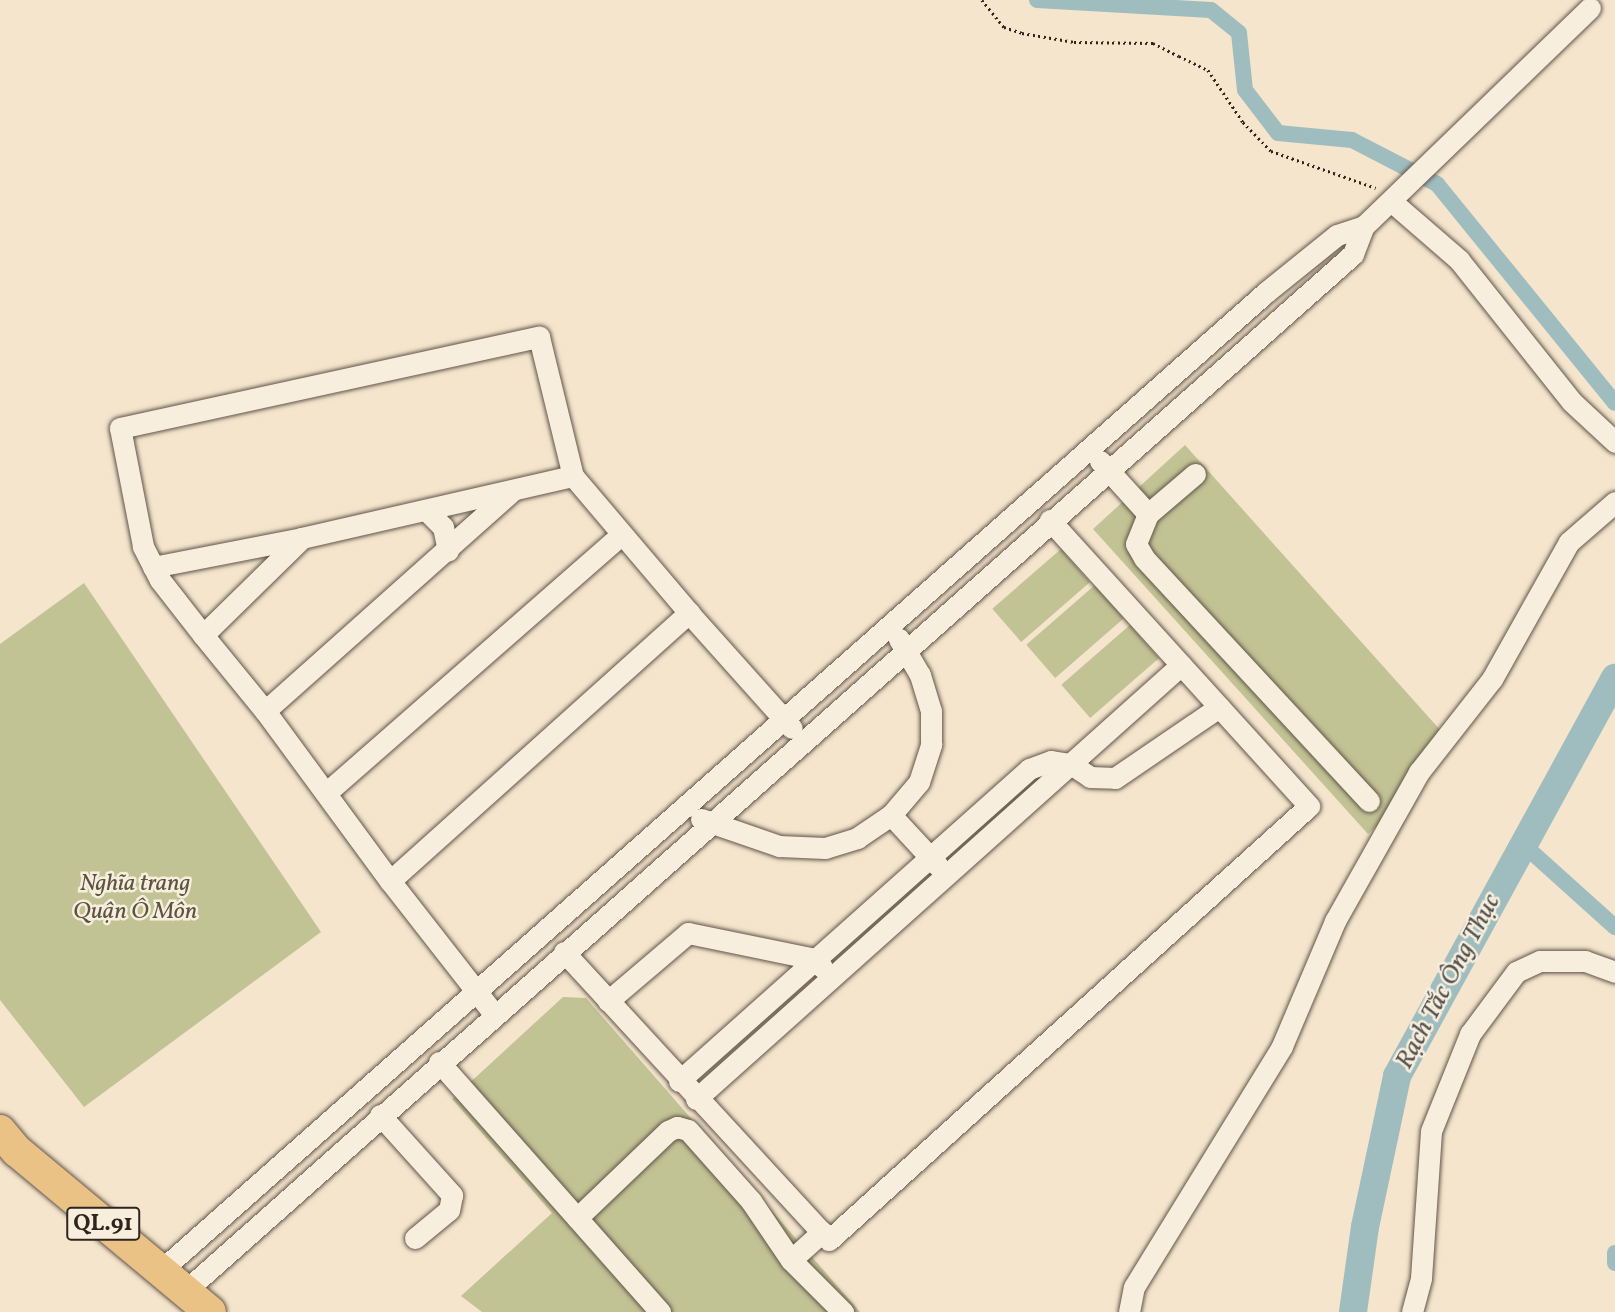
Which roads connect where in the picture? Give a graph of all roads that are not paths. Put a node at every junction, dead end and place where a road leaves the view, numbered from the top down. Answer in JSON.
{"nodes":[{"id":1,"x":1590,"y":8,"type":"dead end"},
{"id":2,"x":1395,"y":198,"type":"junction"},
{"id":3,"x":1364,"y":226,"type":"junction"},
{"id":4,"x":1615,"y":442,"type":"edge"},
{"id":5,"x":1090,"y":448,"type":"junction"},
{"id":6,"x":1108,"y":470,"type":"junction"},
{"id":7,"x":1195,"y":474,"type":"dead end"},
{"id":8,"x":573,"y":476,"type":"junction"},
{"id":9,"x":512,"y":491,"type":"junction"},
{"id":10,"x":1615,"y":502,"type":"edge"},
{"id":11,"x":426,"y":510,"type":"junction"},
{"id":12,"x":1148,"y":514,"type":"junction"},
{"id":13,"x":1050,"y":520,"type":"junction"},
{"id":14,"x":621,"y":535,"type":"junction"},
{"id":15,"x":302,"y":538,"type":"junction"},
{"id":16,"x":257,"y":547,"type":"junction"},
{"id":17,"x":448,"y":551,"type":"junction"},
{"id":18,"x":153,"y":567,"type":"junction"},
{"id":19,"x":270,"y":573,"type":"junction"},
{"id":20,"x":689,"y":613,"type":"junction"},
{"id":21,"x":890,"y":626,"type":"junction"},
{"id":22,"x":203,"y":635,"type":"junction"},
{"id":23,"x":905,"y":648,"type":"junction"},
{"id":24,"x":1181,"y":665,"type":"junction"},
{"id":25,"x":1219,"y":707,"type":"junction"},
{"id":26,"x":265,"y":711,"type":"junction"},
{"id":27,"x":784,"y":719,"type":"junction"},
{"id":28,"x":803,"y":740,"type":"junction"},
{"id":29,"x":1071,"y":764,"type":"junction"},
{"id":30,"x":326,"y":793,"type":"junction"},
{"id":31,"x":1369,"y":801,"type":"dead end"},
{"id":32,"x":681,"y":809,"type":"junction"},
{"id":33,"x":891,"y":815,"type":"junction"},
{"id":34,"x":710,"y":823,"type":"junction"},
{"id":35,"x":930,"y":857,"type":"junction"},
{"id":36,"x":946,"y":875,"type":"junction"},
{"id":37,"x":390,"y":881,"type":"junction"},
{"id":38,"x":564,"y":952,"type":"junction"},
{"id":39,"x":815,"y":959,"type":"junction"},
{"id":40,"x":1615,"y":972,"type":"edge"},
{"id":41,"x":832,"y":977,"type":"junction"},
{"id":42,"x":473,"y":990,"type":"junction"},
{"id":43,"x":608,"y":1001,"type":"junction"},
{"id":44,"x":494,"y":1014,"type":"junction"},
{"id":45,"x":729,"y":1037,"type":"junction"},
{"id":46,"x":745,"y":1055,"type":"junction"},
{"id":47,"x":439,"y":1062,"type":"junction"},
{"id":48,"x":679,"y":1081,"type":"junction"},
{"id":49,"x":696,"y":1099,"type":"junction"},
{"id":50,"x":380,"y":1115,"type":"junction"},
{"id":51,"x":0,"y":1131,"type":"edge"},
{"id":52,"x":295,"y":1149,"type":"junction"},
{"id":53,"x":316,"y":1172,"type":"junction"},
{"id":54,"x":578,"y":1218,"type":"junction"},
{"id":55,"x":822,"y":1232,"type":"junction"},
{"id":56,"x":415,"y":1238,"type":"dead end"},
{"id":57,"x":791,"y":1260,"type":"junction"},
{"id":58,"x":159,"y":1272,"type":"junction"},
{"id":59,"x":184,"y":1292,"type":"junction"},
{"id":60,"x":210,"y":1312,"type":"edge"},
{"id":61,"x":660,"y":1312,"type":"edge"},
{"id":62,"x":843,"y":1312,"type":"edge"},
{"id":63,"x":1129,"y":1312,"type":"edge"},
{"id":64,"x":1412,"y":1312,"type":"edge"}],
"edges":[{"from":1,"to":2,"type":"street"},
{"from":2,"to":3,"type":"street"},
{"from":2,"to":4,"type":"street"},
{"from":3,"to":5,"type":"street"},
{"from":3,"to":6,"type":"street"},
{"from":5,"to":6,"type":"street"},
{"from":5,"to":21,"type":"street"},
{"from":6,"to":12,"type":"street"},
{"from":6,"to":13,"type":"street"},
{"from":7,"to":12,"type":"street"},
{"from":8,"to":9,"type":"street"},
{"from":8,"to":14,"type":"street"},
{"from":8,"to":18,"type":"street"},
{"from":9,"to":11,"type":"street"},
{"from":9,"to":17,"type":"street"},
{"from":10,"to":63,"type":"street"},
{"from":11,"to":15,"type":"street"},
{"from":11,"to":17,"type":"street"},
{"from":12,"to":31,"type":"street"},
{"from":13,"to":23,"type":"street"},
{"from":13,"to":24,"type":"street"},
{"from":14,"to":20,"type":"street"},
{"from":14,"to":30,"type":"street"},
{"from":15,"to":16,"type":"street"},
{"from":15,"to":19,"type":"street"},
{"from":16,"to":18,"type":"street"},
{"from":16,"to":19,"type":"street"},
{"from":17,"to":26,"type":"street"},
{"from":18,"to":22,"type":"street"},
{"from":19,"to":22,"type":"street"},
{"from":20,"to":27,"type":"street"},
{"from":20,"to":37,"type":"street"},
{"from":21,"to":23,"type":"street"},
{"from":21,"to":27,"type":"street"},
{"from":22,"to":26,"type":"street"},
{"from":23,"to":28,"type":"street"},
{"from":23,"to":33,"type":"street"},
{"from":24,"to":25,"type":"street"},
{"from":24,"to":29,"type":"street"},
{"from":25,"to":29,"type":"street"},
{"from":25,"to":55,"type":"street"},
{"from":26,"to":30,"type":"street"},
{"from":27,"to":28,"type":"street"},
{"from":27,"to":32,"type":"street"},
{"from":28,"to":34,"type":"street"},
{"from":29,"to":35,"type":"street"},
{"from":29,"to":36,"type":"street"},
{"from":30,"to":37,"type":"street"},
{"from":32,"to":34,"type":"street"},
{"from":32,"to":42,"type":"street"},
{"from":33,"to":34,"type":"street"},
{"from":33,"to":35,"type":"street"},
{"from":34,"to":38,"type":"street"},
{"from":35,"to":36,"type":"street"},
{"from":35,"to":39,"type":"street"},
{"from":36,"to":41,"type":"street"},
{"from":37,"to":42,"type":"street"},
{"from":38,"to":43,"type":"street"},
{"from":38,"to":44,"type":"street"},
{"from":39,"to":41,"type":"street"},
{"from":39,"to":43,"type":"street"},
{"from":39,"to":45,"type":"street"},
{"from":40,"to":64,"type":"street"},
{"from":41,"to":46,"type":"street"},
{"from":42,"to":44,"type":"street"},
{"from":42,"to":52,"type":"street"},
{"from":43,"to":48,"type":"street"},
{"from":44,"to":47,"type":"street"},
{"from":45,"to":46,"type":"street"},
{"from":45,"to":48,"type":"street"},
{"from":46,"to":49,"type":"street"},
{"from":47,"to":50,"type":"street"},
{"from":47,"to":54,"type":"street"},
{"from":48,"to":49,"type":"street"},
{"from":49,"to":55,"type":"street"},
{"from":50,"to":53,"type":"street"},
{"from":50,"to":56,"type":"street"},
{"from":51,"to":58,"type":"highway","number":"QL.91"},
{"from":52,"to":53,"type":"street"},
{"from":52,"to":58,"type":"street"},
{"from":53,"to":59,"type":"street"},
{"from":54,"to":57,"type":"street"},
{"from":54,"to":61,"type":"street"},
{"from":55,"to":57,"type":"street"},
{"from":57,"to":62,"type":"street"},
{"from":58,"to":59,"type":"highway","number":"QL.91"},
{"from":59,"to":60,"type":"highway","number":"QL.91"}]}
